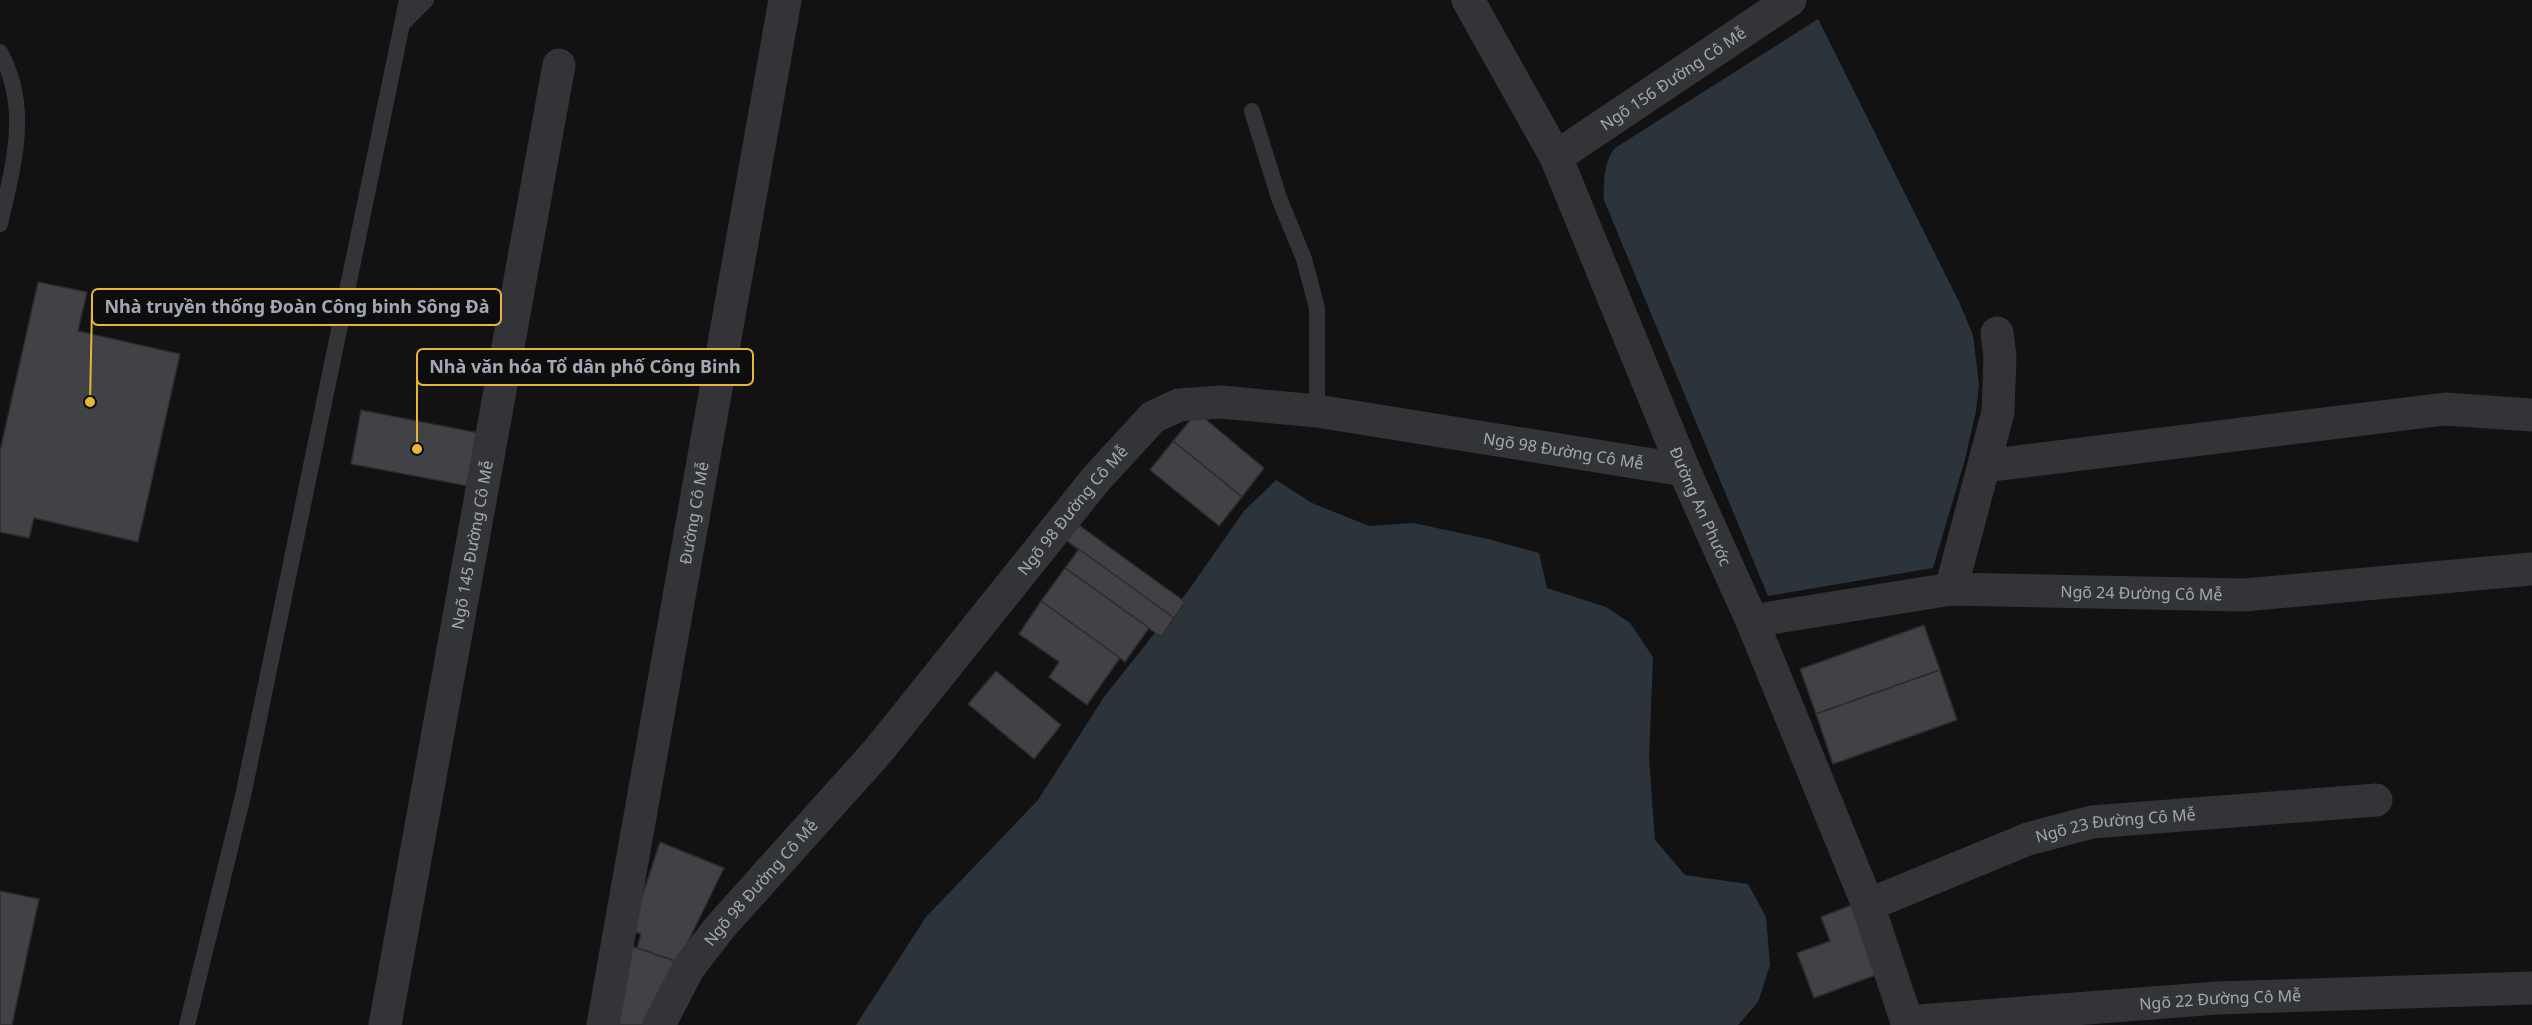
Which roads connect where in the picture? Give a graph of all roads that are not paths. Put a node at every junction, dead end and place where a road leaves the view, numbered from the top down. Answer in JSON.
{"nodes":[{"id":1,"x":407,"y":0,"type":"edge"},
{"id":2,"x":426,"y":0,"type":"edge"},
{"id":3,"x":785,"y":0,"type":"edge"},
{"id":4,"x":1468,"y":0,"type":"edge"},
{"id":5,"x":1790,"y":0,"type":"edge"},
{"id":6,"x":402,"y":24,"type":"junction"},
{"id":7,"x":0,"y":52,"type":"edge"},
{"id":8,"x":559,"y":66,"type":"dead end"},
{"id":9,"x":1252,"y":111,"type":"dead end"},
{"id":10,"x":1556,"y":157,"type":"junction"},
{"id":11,"x":0,"y":224,"type":"edge"},
{"id":12,"x":1997,"y":333,"type":"dead end"},
{"id":13,"x":1317,"y":411,"type":"junction"},
{"id":14,"x":2532,"y":415,"type":"edge"},
{"id":15,"x":1985,"y":466,"type":"junction"},
{"id":16,"x":1684,"y":470,"type":"junction"},
{"id":17,"x":2532,"y":569,"type":"edge"},
{"id":18,"x":1951,"y":589,"type":"junction"},
{"id":19,"x":1752,"y":621,"type":"junction"},
{"id":20,"x":2376,"y":800,"type":"dead end"},
{"id":21,"x":1868,"y":904,"type":"junction"},
{"id":22,"x":2532,"y":988,"type":"edge"},
{"id":23,"x":1908,"y":1023,"type":"edge"},
{"id":24,"x":187,"y":1025,"type":"edge"},
{"id":25,"x":385,"y":1025,"type":"edge"},
{"id":26,"x":603,"y":1025,"type":"edge"},
{"id":27,"x":659,"y":1025,"type":"edge"}],
"edges":[{"from":1,"to":6,"type":"lane"},
{"from":2,"to":6,"type":"lane"},
{"from":3,"to":26,"type":"street","name":"Đường Cô Mễ"},
{"from":4,"to":10,"type":"street","name":"Đường An Phước"},
{"from":5,"to":10,"type":"street","name":"Ngõ 156 Đường Cô Mễ"},
{"from":6,"to":24,"type":"lane"},
{"from":7,"to":11,"type":"lane"},
{"from":8,"to":25,"type":"street","name":"Ngõ 145 Đường Cô Mễ"},
{"from":9,"to":13,"type":"lane"},
{"from":10,"to":16,"type":"street","name":"Đường An Phước"},
{"from":12,"to":15,"type":"street"},
{"from":13,"to":16,"type":"street","name":"Ngõ 98 Đường Cô Mễ"},
{"from":13,"to":27,"type":"street","name":"Ngõ 98 Đường Cô Mễ"},
{"from":14,"to":15,"type":"street"},
{"from":15,"to":18,"type":"street"},
{"from":16,"to":19,"type":"street","name":"Đường An Phước"},
{"from":17,"to":18,"type":"street","name":"Ngõ 24 Đường Cô Mễ"},
{"from":18,"to":19,"type":"street","name":"Ngõ 24 Đường Cô Mễ"},
{"from":19,"to":21,"type":"street","name":"Đường An Phước"},
{"from":20,"to":21,"type":"street","name":"Ngõ 23 Đường Cô Mễ"},
{"from":21,"to":23,"type":"street","name":"Đường An Phước"},
{"from":22,"to":23,"type":"street","name":"Ngõ 22 Đường Cô Mễ"}]}
